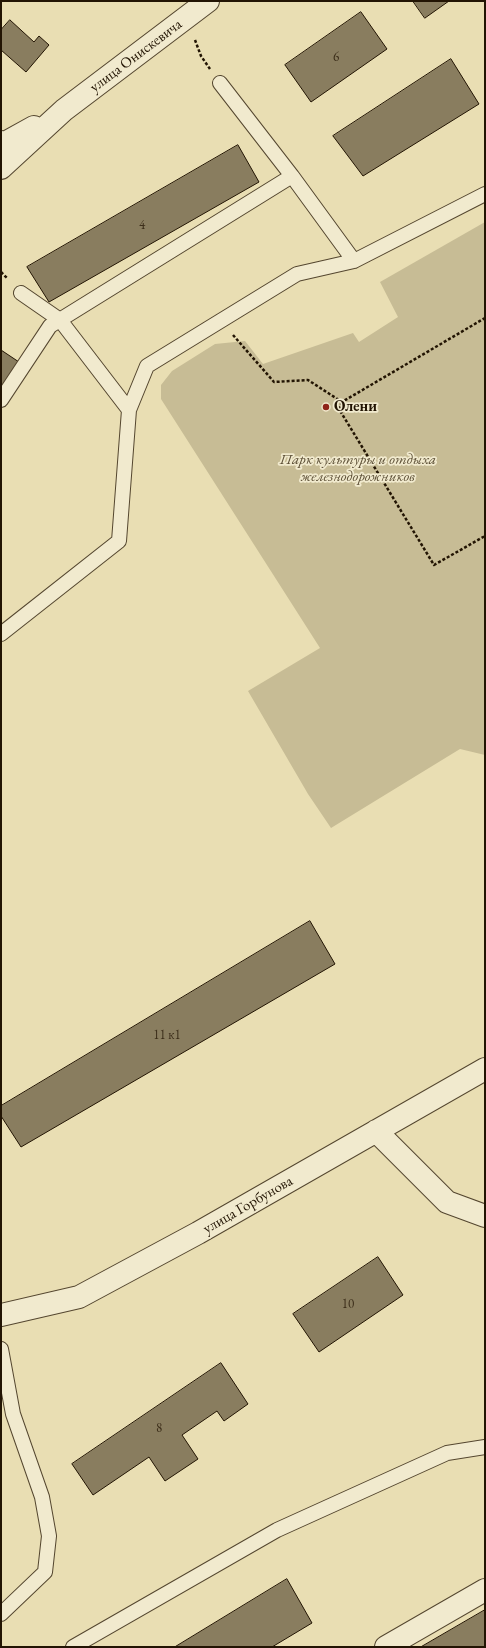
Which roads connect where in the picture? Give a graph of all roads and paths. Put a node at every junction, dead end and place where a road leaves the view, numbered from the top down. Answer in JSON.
{"nodes":[{"id":1,"x":208,"y":1,"type":"edge"},
{"id":2,"x":194,"y":37,"type":"dead end"},
{"id":3,"x":201,"y":56,"type":"dead end"},
{"id":4,"x":220,"y":83,"type":"dead end"},
{"id":5,"x":64,"y":110,"type":"junction"},
{"id":6,"x":1,"y":142,"type":"edge"},
{"id":7,"x":1,"y":168,"type":"edge"},
{"id":8,"x":292,"y":176,"type":"junction"},
{"id":9,"x":485,"y":194,"type":"edge"},
{"id":10,"x":354,"y":261,"type":"junction"},
{"id":11,"x":21,"y":293,"type":"dead end"},
{"id":12,"x":485,"y":318,"type":"edge"},
{"id":13,"x":60,"y":320,"type":"junction"},
{"id":14,"x":221,"y":322,"type":"junction"},
{"id":15,"x":1,"y":400,"type":"edge"},
{"id":16,"x":342,"y":402,"type":"junction"},
{"id":17,"x":129,"y":410,"type":"junction"},
{"id":18,"x":485,"y":536,"type":"edge"},
{"id":19,"x":1,"y":634,"type":"edge"},
{"id":20,"x":485,"y":1069,"type":"edge"},
{"id":21,"x":376,"y":1131,"type":"junction"},
{"id":22,"x":485,"y":1216,"type":"edge"},
{"id":23,"x":1,"y":1314,"type":"edge"},
{"id":24,"x":1,"y":1349,"type":"edge"},
{"id":25,"x":485,"y":1447,"type":"edge"},
{"id":26,"x":485,"y":1590,"type":"edge"},
{"id":27,"x":1,"y":1614,"type":"edge"},
{"id":28,"x":73,"y":1647,"type":"edge"},
{"id":29,"x":386,"y":1647,"type":"edge"}],
"edges":[{"from":1,"to":5,"type":"street","name":"улица Онискевича"},
{"from":2,"to":3,"type":"path"},
{"from":4,"to":8,"type":"lane"},
{"from":5,"to":6,"type":"street"},
{"from":5,"to":7,"type":"street"},
{"from":8,"to":10,"type":"lane"},
{"from":8,"to":13,"type":"lane"},
{"from":9,"to":10,"type":"lane"},
{"from":10,"to":14,"type":"lane"},
{"from":11,"to":13,"type":"lane"},
{"from":12,"to":16,"type":"path"},
{"from":13,"to":15,"type":"lane"},
{"from":13,"to":17,"type":"lane"},
{"from":14,"to":16,"type":"path"},
{"from":14,"to":17,"type":"lane"},
{"from":16,"to":18,"type":"path"},
{"from":17,"to":19,"type":"lane"},
{"from":20,"to":21,"type":"street","name":"улица Горбунова"},
{"from":21,"to":22,"type":"street"},
{"from":21,"to":23,"type":"street","name":"улица Горбунова"},
{"from":24,"to":27,"type":"lane"},
{"from":25,"to":28,"type":"lane"},
{"from":26,"to":29,"type":"street"}]}
